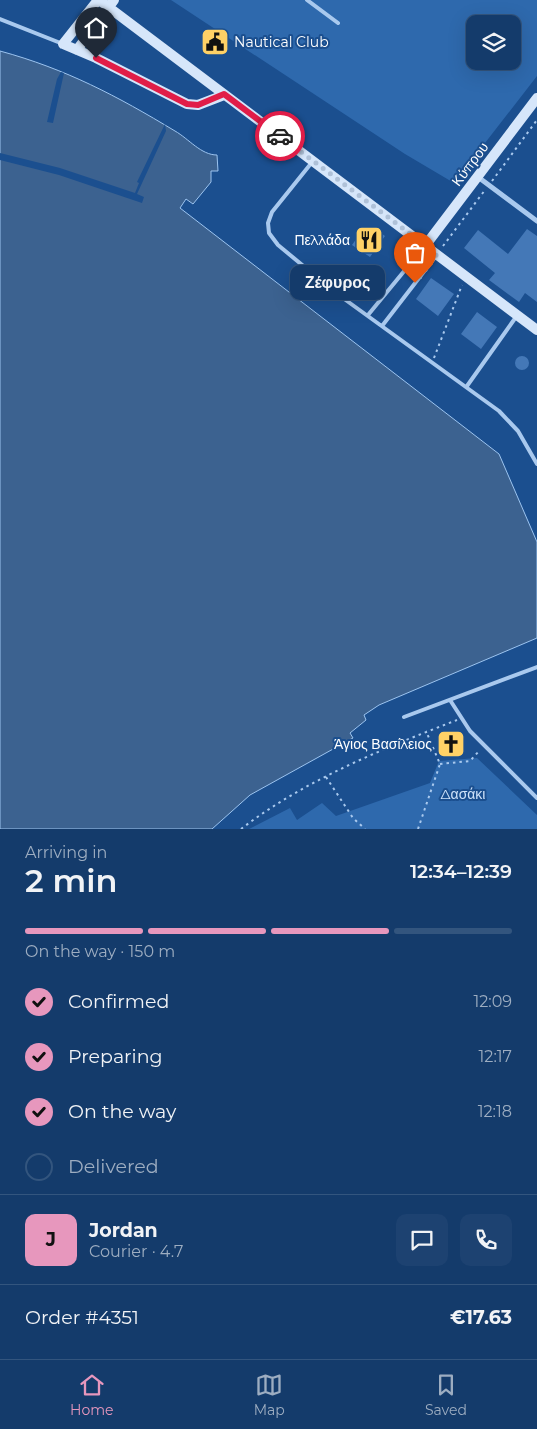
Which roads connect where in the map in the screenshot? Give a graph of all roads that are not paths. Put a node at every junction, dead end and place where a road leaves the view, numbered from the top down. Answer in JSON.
{"nodes":[{"id":1,"x":99,"y":0,"type":"edge"},
{"id":2,"x":307,"y":0,"type":"edge"},
{"id":3,"x":111,"y":3,"type":"edge"},
{"id":4,"x":0,"y":19,"type":"edge"},
{"id":5,"x":338,"y":24,"type":"dead end"},
{"id":6,"x":63,"y":44,"type":"junction"},
{"id":7,"x":77,"y":50,"type":"junction"},
{"id":8,"x":224,"y":94,"type":"junction"},
{"id":9,"x":537,"y":98,"type":"edge"},
{"id":10,"x":313,"y":162,"type":"junction"},
{"id":11,"x":478,"y":177,"type":"junction"},
{"id":12,"x":537,"y":221,"type":"edge"},
{"id":13,"x":425,"y":246,"type":"junction"},
{"id":14,"x":437,"y":254,"type":"junction"},
{"id":15,"x":368,"y":315,"type":"junction"},
{"id":16,"x":517,"y":315,"type":"junction"},
{"id":17,"x":382,"y":326,"type":"junction"},
{"id":18,"x":537,"y":330,"type":"edge"},
{"id":19,"x":467,"y":386,"type":"junction"},
{"id":20,"x":537,"y":464,"type":"edge"},
{"id":21,"x":537,"y":667,"type":"edge"},
{"id":22,"x":450,"y":700,"type":"junction"},
{"id":23,"x":404,"y":717,"type":"dead end"},
{"id":24,"x":537,"y":798,"type":"edge"}],
"edges":[{"from":1,"to":3,"type":"street"},
{"from":1,"to":6,"type":"street"},
{"from":2,"to":5,"type":"lane"},
{"from":3,"to":7,"type":"street"},
{"from":3,"to":8,"type":"street"},
{"from":4,"to":6,"type":"lane"},
{"from":6,"to":7,"type":"street"},
{"from":7,"to":8,"type":"street"},
{"from":8,"to":10,"type":"street"},
{"from":9,"to":11,"type":"street","name":"Κύπρου"},
{"from":10,"to":13,"type":"street"},
{"from":10,"to":15,"type":"lane"},
{"from":11,"to":12,"type":"street"},
{"from":11,"to":13,"type":"street","name":"Κύπρου"},
{"from":13,"to":14,"type":"street"},
{"from":13,"to":15,"type":"lane"},
{"from":14,"to":16,"type":"street"},
{"from":14,"to":17,"type":"lane"},
{"from":15,"to":17,"type":"lane"},
{"from":16,"to":18,"type":"street"},
{"from":16,"to":19,"type":"lane"},
{"from":17,"to":19,"type":"lane"},
{"from":19,"to":20,"type":"lane"},
{"from":21,"to":22,"type":"lane"},
{"from":22,"to":23,"type":"lane"},
{"from":22,"to":24,"type":"lane"}]}
